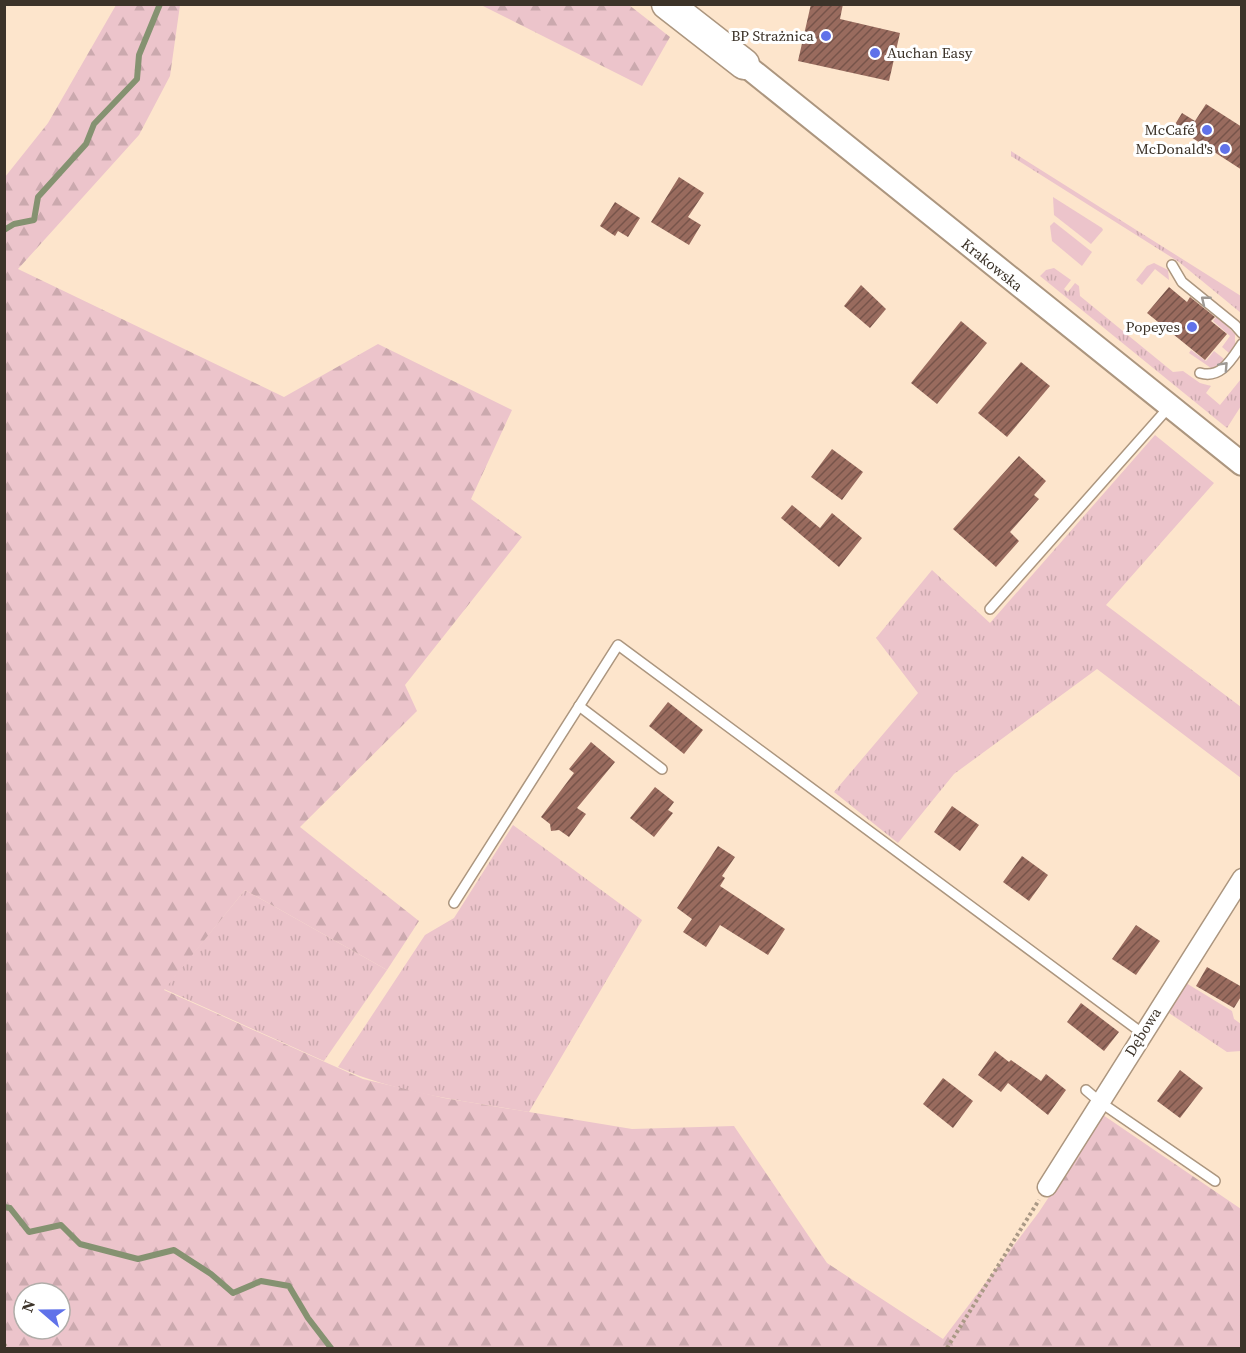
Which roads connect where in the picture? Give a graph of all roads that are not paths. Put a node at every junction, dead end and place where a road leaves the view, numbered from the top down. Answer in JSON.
{"nodes":[{"id":1,"x":667,"y":4,"type":"edge"},
{"id":2,"x":744,"y":64,"type":"joint"},
{"id":3,"x":1172,"y":265,"type":"dead end"},
{"id":4,"x":1242,"y":333,"type":"edge"},
{"id":5,"x":1242,"y":344,"type":"edge"},
{"id":6,"x":1200,"y":373,"type":"dead end"},
{"id":7,"x":1169,"y":406,"type":"junction"},
{"id":8,"x":1242,"y":464,"type":"edge"},
{"id":9,"x":990,"y":609,"type":"dead end"},
{"id":10,"x":579,"y":706,"type":"junction"},
{"id":11,"x":662,"y":769,"type":"dead end"},
{"id":12,"x":1242,"y":878,"type":"edge"},
{"id":13,"x":454,"y":903,"type":"dead end"},
{"id":14,"x":1142,"y":1033,"type":"junction"},
{"id":15,"x":1093,"y":1096,"type":"junction"},
{"id":16,"x":1215,"y":1181,"type":"dead end"},
{"id":17,"x":1047,"y":1187,"type":"road end"}],
"edges":[{"from":1,"to":2,"type":"highway"},
{"from":2,"to":7,"type":"street","name":"Krakowska"},
{"from":4,"to":3,"type":"lane","one_way":true},
{"from":6,"to":5,"type":"lane","one_way":true},
{"from":7,"to":8,"type":"street","name":"Krakowska"},
{"from":7,"to":9,"type":"lane"},
{"from":10,"to":11,"type":"lane"},
{"from":10,"to":13,"type":"lane"},
{"from":10,"to":14,"type":"lane"},
{"from":12,"to":14,"type":"street","name":"Dębowa"},
{"from":14,"to":15,"type":"street","name":"Dębowa"},
{"from":15,"to":16,"type":"lane"},
{"from":15,"to":17,"type":"street","name":"Dębowa"}]}
